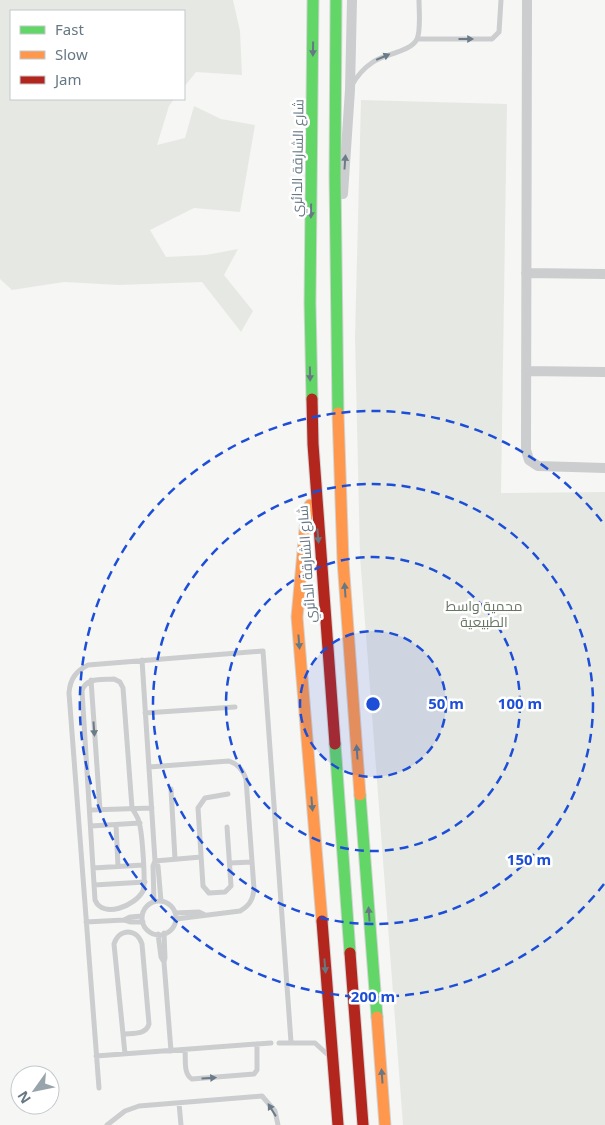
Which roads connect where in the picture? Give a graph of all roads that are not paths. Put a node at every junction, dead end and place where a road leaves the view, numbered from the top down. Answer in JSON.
{"nodes":[{"id":1,"x":313,"y":0,"type":"edge"},
{"id":2,"x":336,"y":0,"type":"edge"},
{"id":3,"x":352,"y":0,"type":"edge"},
{"id":4,"x":419,"y":0,"type":"edge"},
{"id":5,"x":501,"y":0,"type":"edge"},
{"id":6,"x":527,"y":0,"type":"edge"},
{"id":7,"x":417,"y":39,"type":"junction"},
{"id":8,"x":350,"y":90,"type":"junction"},
{"id":9,"x":336,"y":245,"type":"junction"},
{"id":10,"x":526,"y":273,"type":"junction"},
{"id":11,"x":605,"y":274,"type":"edge"},
{"id":12,"x":526,"y":371,"type":"junction"},
{"id":13,"x":605,"y":372,"type":"edge"},
{"id":14,"x":605,"y":468,"type":"edge"},
{"id":15,"x":315,"y":490,"type":"junction"},
{"id":16,"x":142,"y":660,"type":"junction"},
{"id":17,"x":91,"y":680,"type":"junction"},
{"id":18,"x":235,"y":707,"type":"dead end"},
{"id":19,"x":145,"y":713,"type":"junction"},
{"id":20,"x":149,"y":767,"type":"junction"},
{"id":21,"x":171,"y":789,"type":"dead end"},
{"id":22,"x":228,"y":794,"type":"dead end"},
{"id":23,"x":132,"y":808,"type":"junction"},
{"id":24,"x":152,"y":808,"type":"junction"},
{"id":25,"x":90,"y":810,"type":"junction"},
{"id":26,"x":100,"y":810,"type":"junction"},
{"id":27,"x":140,"y":823,"type":"junction"},
{"id":28,"x":116,"y":825,"type":"junction"},
{"id":29,"x":91,"y":826,"type":"junction"},
{"id":30,"x":227,"y":827,"type":"dead end"},
{"id":31,"x":92,"y":844,"type":"junction"},
{"id":32,"x":80,"y":845,"type":"junction"},
{"id":33,"x":201,"y":857,"type":"junction"},
{"id":34,"x":175,"y":859,"type":"junction"},
{"id":35,"x":155,"y":861,"type":"junction"},
{"id":36,"x":252,"y":862,"type":"junction"},
{"id":37,"x":230,"y":863,"type":"junction"},
{"id":38,"x":143,"y":864,"type":"junction"},
{"id":39,"x":118,"y":866,"type":"junction"},
{"id":40,"x":93,"y":868,"type":"junction"},
{"id":41,"x":145,"y":882,"type":"junction"},
{"id":42,"x":94,"y":885,"type":"junction"},
{"id":43,"x":161,"y":901,"type":"junction"},
{"id":44,"x":154,"y":902,"type":"junction"},
{"id":45,"x":142,"y":916,"type":"junction"},
{"id":46,"x":175,"y":916,"type":"junction"},
{"id":47,"x":124,"y":920,"type":"junction"},
{"id":48,"x":86,"y":922,"type":"junction"},
{"id":49,"x":143,"y":922,"type":"junction"},
{"id":50,"x":161,"y":934,"type":"junction"},
{"id":51,"x":123,"y":1034,"type":"junction"},
{"id":52,"x":291,"y":1042,"type":"junction"},
{"id":53,"x":272,"y":1043,"type":"dead end"},
{"id":54,"x":279,"y":1043,"type":"dead end"},
{"id":55,"x":256,"y":1044,"type":"junction"},
{"id":56,"x":185,"y":1050,"type":"junction"},
{"id":57,"x":171,"y":1051,"type":"junction"},
{"id":58,"x":125,"y":1054,"type":"junction"},
{"id":59,"x":96,"y":1056,"type":"junction"},
{"id":60,"x":333,"y":1063,"type":"junction"},
{"id":61,"x":99,"y":1088,"type":"dead end"},
{"id":62,"x":179,"y":1104,"type":"junction"},
{"id":63,"x":107,"y":1125,"type":"edge"},
{"id":64,"x":181,"y":1125,"type":"edge"},
{"id":65,"x":278,"y":1125,"type":"edge"},
{"id":66,"x":338,"y":1125,"type":"edge"},
{"id":67,"x":363,"y":1125,"type":"edge"},
{"id":68,"x":385,"y":1125,"type":"edge"}],
"edges":[{"from":1,"to":15,"type":"highway","name":"شارع الشارقة الدائري","one_way":true},
{"from":2,"to":9,"type":"highway"},
{"from":3,"to":8,"type":"street"},
{"from":4,"to":7,"type":"lane"},
{"from":7,"to":5,"type":"lane","one_way":true},
{"from":6,"to":10,"type":"street"},
{"from":8,"to":7,"type":"lane","one_way":true},
{"from":9,"to":8,"type":"street","one_way":true},
{"from":68,"to":9,"type":"highway","one_way":true},
{"from":10,"to":11,"type":"street"},
{"from":10,"to":12,"type":"street"},
{"from":12,"to":13,"type":"street"},
{"from":12,"to":14,"type":"street"},
{"from":15,"to":60,"type":"highway","one_way":true},
{"from":15,"to":67,"type":"highway","name":"شارع الشارقة الدائري","one_way":true},
{"from":16,"to":19,"type":"lane"},
{"from":16,"to":32,"type":"lane"},
{"from":16,"to":52,"type":"lane"},
{"from":17,"to":23,"type":"lane"},
{"from":17,"to":25,"type":"lane"},
{"from":17,"to":26,"type":"lane","one_way":true},
{"from":18,"to":19,"type":"lane"},
{"from":19,"to":20,"type":"lane"},
{"from":20,"to":24,"type":"lane"},
{"from":20,"to":36,"type":"lane"},
{"from":21,"to":34,"type":"lane"},
{"from":22,"to":33,"type":"lane"},
{"from":23,"to":24,"type":"lane"},
{"from":23,"to":26,"type":"lane"},
{"from":23,"to":27,"type":"lane"},
{"from":24,"to":35,"type":"lane"},
{"from":25,"to":26,"type":"lane"},
{"from":25,"to":29,"type":"lane"},
{"from":27,"to":28,"type":"lane"},
{"from":27,"to":38,"type":"lane"},
{"from":28,"to":29,"type":"lane"},
{"from":28,"to":39,"type":"lane"},
{"from":29,"to":31,"type":"lane"},
{"from":30,"to":37,"type":"lane"},
{"from":31,"to":32,"type":"lane"},
{"from":31,"to":40,"type":"lane"},
{"from":32,"to":48,"type":"lane"},
{"from":33,"to":34,"type":"lane"},
{"from":33,"to":37,"type":"lane"},
{"from":34,"to":35,"type":"lane"},
{"from":35,"to":43,"type":"lane"},
{"from":35,"to":44,"type":"lane"},
{"from":36,"to":37,"type":"lane"},
{"from":36,"to":46,"type":"lane"},
{"from":38,"to":39,"type":"lane"},
{"from":38,"to":41,"type":"lane"},
{"from":39,"to":40,"type":"lane"},
{"from":40,"to":42,"type":"lane"},
{"from":41,"to":42,"type":"lane"},
{"from":41,"to":42,"type":"lane"},
{"from":43,"to":44,"type":"lane"},
{"from":43,"to":46,"type":"lane"},
{"from":44,"to":45,"type":"lane"},
{"from":45,"to":47,"type":"lane"},
{"from":45,"to":49,"type":"lane"},
{"from":46,"to":50,"type":"lane"},
{"from":47,"to":48,"type":"lane"},
{"from":47,"to":49,"type":"lane"},
{"from":48,"to":59,"type":"lane"},
{"from":49,"to":50,"type":"lane"},
{"from":50,"to":57,"type":"lane"},
{"from":51,"to":51,"type":"lane"},
{"from":51,"to":58,"type":"lane"},
{"from":52,"to":54,"type":"lane"},
{"from":52,"to":60,"type":"lane"},
{"from":53,"to":55,"type":"lane"},
{"from":55,"to":56,"type":"lane"},
{"from":56,"to":55,"type":"lane","one_way":true},
{"from":56,"to":57,"type":"lane"},
{"from":57,"to":58,"type":"lane"},
{"from":58,"to":59,"type":"lane"},
{"from":59,"to":61,"type":"lane"},
{"from":60,"to":66,"type":"highway"},
{"from":62,"to":63,"type":"lane"},
{"from":62,"to":64,"type":"lane"},
{"from":65,"to":62,"type":"lane","one_way":true}]}
